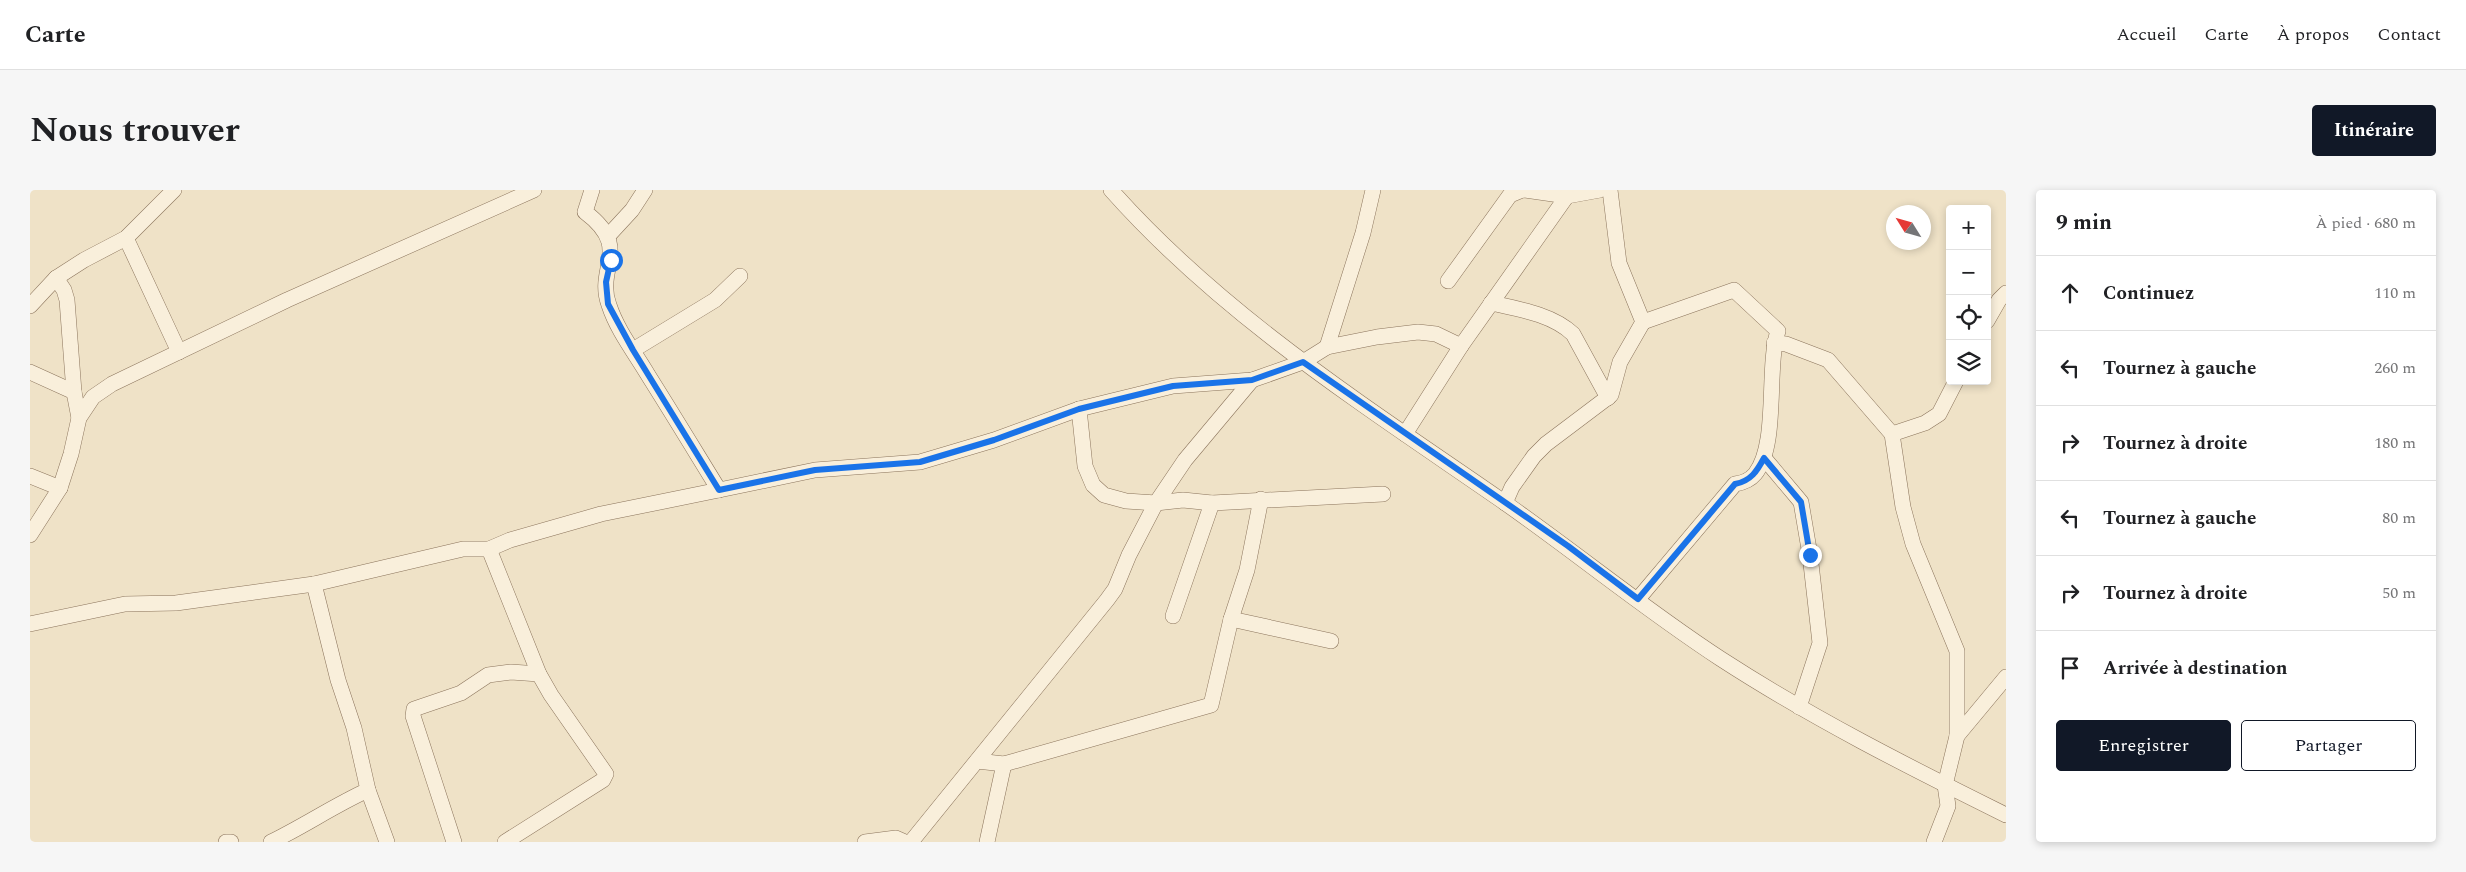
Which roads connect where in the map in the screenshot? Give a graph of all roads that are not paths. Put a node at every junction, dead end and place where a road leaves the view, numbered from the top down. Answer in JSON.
{"nodes":[{"id":1,"x":174,"y":190,"type":"edge"},
{"id":2,"x":534,"y":190,"type":"edge"},
{"id":3,"x":592,"y":190,"type":"edge"},
{"id":4,"x":645,"y":190,"type":"edge"},
{"id":5,"x":1111,"y":190,"type":"edge"},
{"id":6,"x":1373,"y":190,"type":"edge"},
{"id":7,"x":1523,"y":190,"type":"edge"},
{"id":8,"x":1600,"y":190,"type":"edge"},
{"id":9,"x":1610,"y":190,"type":"edge"},
{"id":10,"x":1567,"y":196,"type":"junction"},
{"id":11,"x":608,"y":236,"type":"junction"},
{"id":12,"x":126,"y":238,"type":"junction"},
{"id":13,"x":740,"y":276,"type":"dead end"},
{"id":14,"x":56,"y":278,"type":"junction"},
{"id":15,"x":1448,"y":281,"type":"dead end"},
{"id":16,"x":2006,"y":293,"type":"edge"},
{"id":17,"x":1491,"y":304,"type":"junction"},
{"id":18,"x":30,"y":306,"type":"edge"},
{"id":19,"x":1991,"y":313,"type":"edge"},
{"id":20,"x":1643,"y":322,"type":"junction"},
{"id":21,"x":1774,"y":343,"type":"junction"},
{"id":22,"x":1327,"y":346,"type":"junction"},
{"id":23,"x":1461,"y":346,"type":"junction"},
{"id":24,"x":633,"y":350,"type":"junction"},
{"id":25,"x":179,"y":352,"type":"junction"},
{"id":26,"x":1303,"y":362,"type":"junction"},
{"id":27,"x":30,"y":372,"type":"edge"},
{"id":28,"x":1252,"y":380,"type":"junction"},
{"id":29,"x":1954,"y":385,"type":"edge"},
{"id":30,"x":74,"y":392,"type":"junction"},
{"id":31,"x":1608,"y":398,"type":"junction"},
{"id":32,"x":1079,"y":409,"type":"junction"},
{"id":33,"x":79,"y":418,"type":"junction"},
{"id":34,"x":1405,"y":434,"type":"junction"},
{"id":35,"x":1892,"y":434,"type":"junction"},
{"id":36,"x":1764,"y":458,"type":"junction"},
{"id":37,"x":30,"y":476,"type":"edge"},
{"id":38,"x":60,"y":488,"type":"junction"},
{"id":39,"x":719,"y":490,"type":"junction"},
{"id":40,"x":1384,"y":494,"type":"dead end"},
{"id":41,"x":1261,"y":499,"type":"junction"},
{"id":42,"x":1505,"y":502,"type":"junction"},
{"id":43,"x":1212,"y":503,"type":"junction"},
{"id":44,"x":1156,"y":504,"type":"junction"},
{"id":45,"x":30,"y":534,"type":"edge"},
{"id":46,"x":489,"y":549,"type":"junction"},
{"id":47,"x":314,"y":584,"type":"junction"},
{"id":48,"x":1638,"y":599,"type":"junction"},
{"id":49,"x":1173,"y":616,"type":"dead end"},
{"id":50,"x":1231,"y":619,"type":"junction"},
{"id":51,"x":30,"y":624,"type":"edge"},
{"id":52,"x":1331,"y":641,"type":"dead end"},
{"id":53,"x":539,"y":674,"type":"junction"},
{"id":54,"x":2006,"y":677,"type":"edge"},
{"id":55,"x":1799,"y":707,"type":"junction"},
{"id":56,"x":1957,"y":736,"type":"junction"},
{"id":57,"x":977,"y":761,"type":"junction"},
{"id":58,"x":1004,"y":764,"type":"junction"},
{"id":59,"x":1945,"y":785,"type":"junction"},
{"id":60,"x":368,"y":790,"type":"junction"},
{"id":61,"x":2006,"y":815,"type":"edge"},
{"id":62,"x":226,"y":842,"type":"edge"},
{"id":63,"x":232,"y":842,"type":"edge"},
{"id":64,"x":271,"y":842,"type":"edge"},
{"id":65,"x":387,"y":842,"type":"edge"},
{"id":66,"x":454,"y":842,"type":"edge"},
{"id":67,"x":505,"y":842,"type":"edge"},
{"id":68,"x":865,"y":842,"type":"edge"},
{"id":69,"x":905,"y":842,"type":"edge"},
{"id":70,"x":911,"y":842,"type":"edge"},
{"id":71,"x":987,"y":842,"type":"edge"},
{"id":72,"x":1934,"y":842,"type":"edge"}],
"edges":[{"from":1,"to":12,"type":"street"},
{"from":2,"to":25,"type":"street"},
{"from":3,"to":11,"type":"street"},
{"from":4,"to":11,"type":"street"},
{"from":5,"to":26,"type":"street"},
{"from":6,"to":22,"type":"street"},
{"from":7,"to":10,"type":"street"},
{"from":7,"to":15,"type":"street"},
{"from":8,"to":10,"type":"street"},
{"from":9,"to":20,"type":"street"},
{"from":10,"to":17,"type":"street"},
{"from":11,"to":24,"type":"street"},
{"from":12,"to":14,"type":"street"},
{"from":12,"to":25,"type":"street"},
{"from":13,"to":24,"type":"street"},
{"from":14,"to":18,"type":"street"},
{"from":14,"to":30,"type":"street"},
{"from":16,"to":19,"type":"street"},
{"from":17,"to":23,"type":"street"},
{"from":17,"to":31,"type":"street"},
{"from":20,"to":21,"type":"street"},
{"from":20,"to":31,"type":"street"},
{"from":21,"to":35,"type":"street"},
{"from":21,"to":36,"type":"street"},
{"from":22,"to":23,"type":"street"},
{"from":22,"to":26,"type":"street"},
{"from":23,"to":34,"type":"street"},
{"from":24,"to":39,"type":"street"},
{"from":25,"to":33,"type":"street"},
{"from":26,"to":28,"type":"street"},
{"from":26,"to":34,"type":"street"},
{"from":27,"to":30,"type":"street"},
{"from":28,"to":32,"type":"street"},
{"from":28,"to":44,"type":"street"},
{"from":29,"to":35,"type":"street"},
{"from":30,"to":33,"type":"street"},
{"from":31,"to":42,"type":"street"},
{"from":32,"to":39,"type":"street"},
{"from":32,"to":44,"type":"street"},
{"from":33,"to":38,"type":"street"},
{"from":34,"to":42,"type":"street"},
{"from":35,"to":56,"type":"street"},
{"from":36,"to":48,"type":"street"},
{"from":36,"to":55,"type":"street"},
{"from":37,"to":38,"type":"street"},
{"from":38,"to":45,"type":"street"},
{"from":39,"to":46,"type":"street"},
{"from":40,"to":41,"type":"street"},
{"from":41,"to":43,"type":"street"},
{"from":41,"to":50,"type":"street"},
{"from":42,"to":48,"type":"street"},
{"from":43,"to":44,"type":"street"},
{"from":43,"to":49,"type":"street"},
{"from":44,"to":57,"type":"street"},
{"from":46,"to":47,"type":"street"},
{"from":46,"to":53,"type":"street"},
{"from":47,"to":51,"type":"street"},
{"from":47,"to":60,"type":"street"},
{"from":48,"to":55,"type":"street"},
{"from":50,"to":52,"type":"street"},
{"from":50,"to":58,"type":"street"},
{"from":53,"to":66,"type":"street"},
{"from":53,"to":67,"type":"street"},
{"from":54,"to":56,"type":"street"},
{"from":55,"to":59,"type":"street"},
{"from":56,"to":59,"type":"street"},
{"from":57,"to":58,"type":"street"},
{"from":57,"to":70,"type":"street"},
{"from":58,"to":71,"type":"street"},
{"from":59,"to":61,"type":"street"},
{"from":59,"to":72,"type":"street"},
{"from":60,"to":64,"type":"street"},
{"from":60,"to":65,"type":"street"},
{"from":62,"to":63,"type":"street"},
{"from":68,"to":69,"type":"street"}]}
